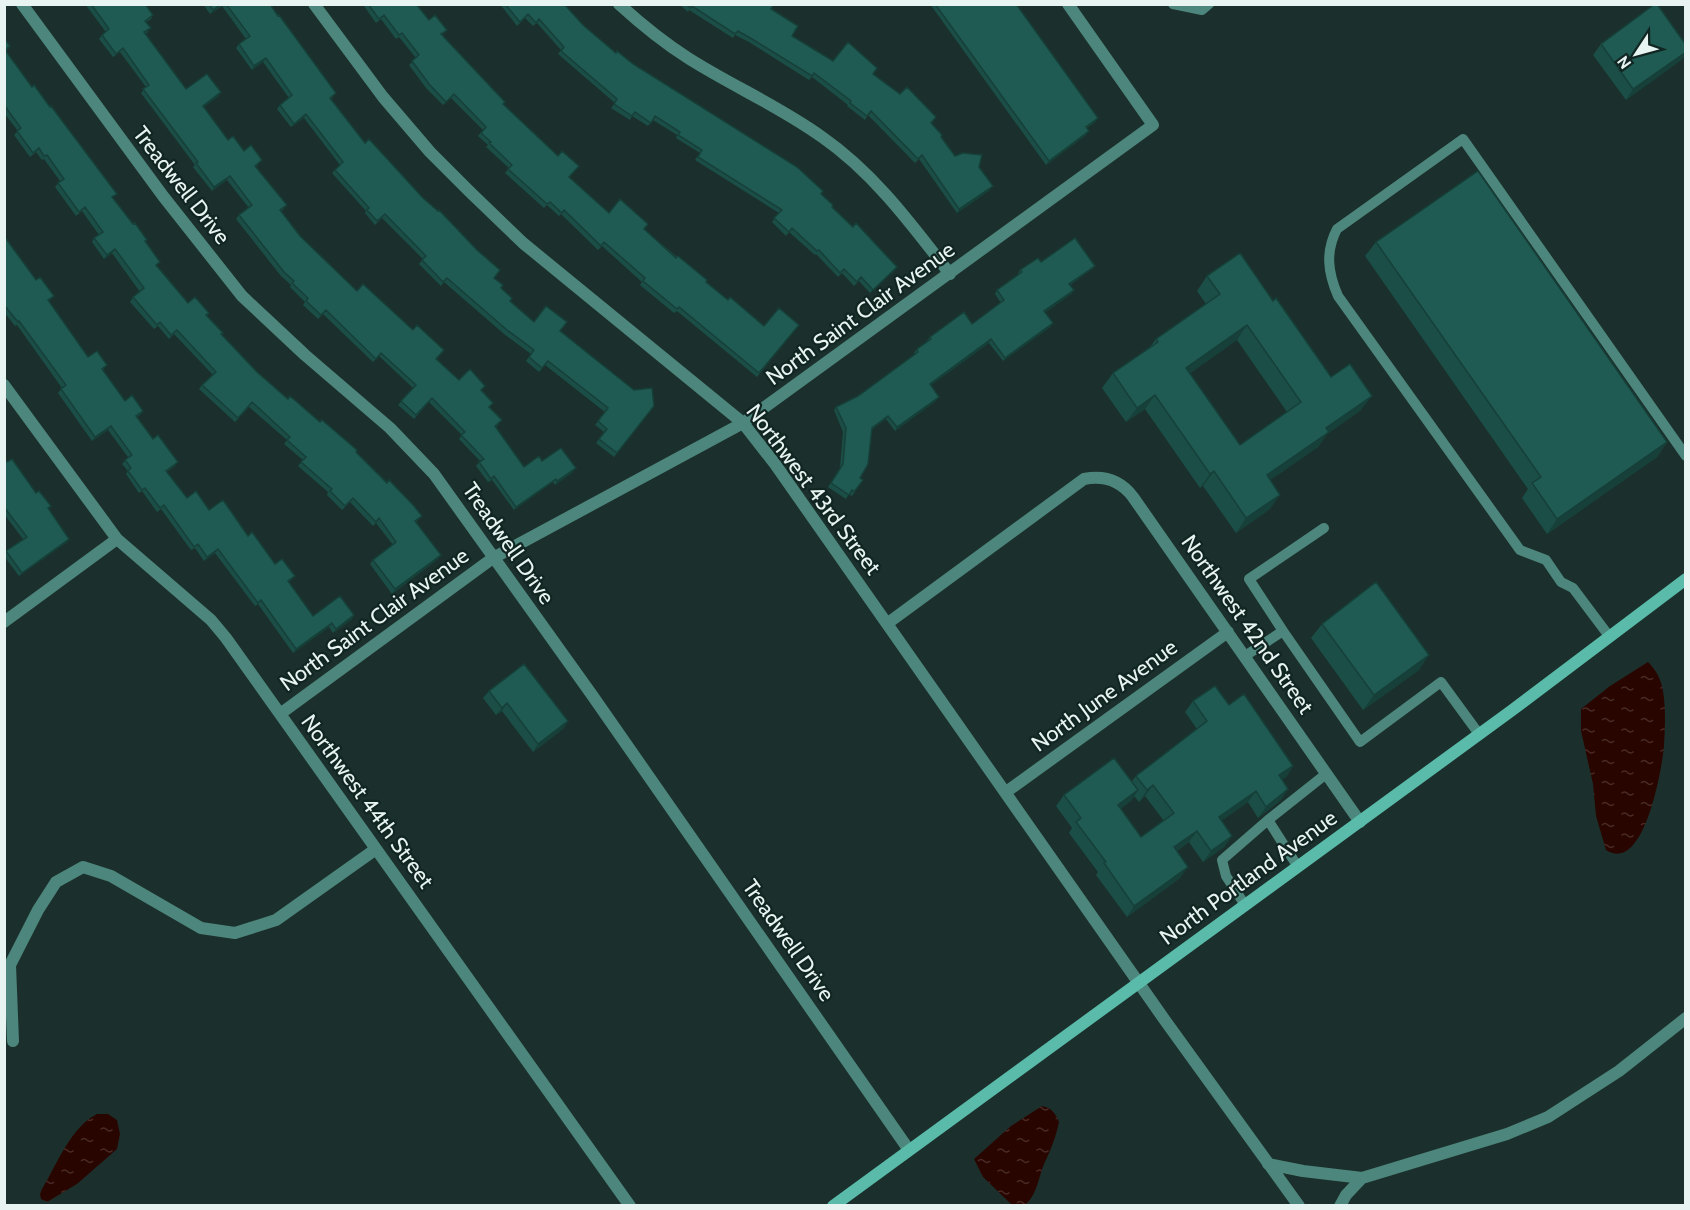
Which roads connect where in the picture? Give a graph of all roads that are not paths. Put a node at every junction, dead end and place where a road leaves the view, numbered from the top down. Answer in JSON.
{"nodes":[{"id":1,"x":22,"y":4,"type":"edge"},
{"id":2,"x":314,"y":4,"type":"edge"},
{"id":3,"x":619,"y":4,"type":"edge"},
{"id":4,"x":1068,"y":4,"type":"edge"},
{"id":5,"x":1173,"y":4,"type":"edge"},
{"id":6,"x":1209,"y":4,"type":"edge"},
{"id":7,"x":950,"y":274,"type":"junction"},
{"id":8,"x":4,"y":385,"type":"edge"},
{"id":9,"x":743,"y":423,"type":"junction"},
{"id":10,"x":1686,"y":456,"type":"edge"},
{"id":11,"x":1324,"y":528,"type":"dead end"},
{"id":12,"x":117,"y":539,"type":"junction"},
{"id":13,"x":493,"y":558,"type":"junction"},
{"id":14,"x":1686,"y":579,"type":"edge"},
{"id":15,"x":4,"y":622,"type":"edge"},
{"id":16,"x":888,"y":623,"type":"junction"},
{"id":17,"x":1283,"y":631,"type":"junction"},
{"id":18,"x":1228,"y":632,"type":"junction"},
{"id":19,"x":1609,"y":636,"type":"junction"},
{"id":20,"x":1245,"y":656,"type":"junction"},
{"id":21,"x":280,"y":714,"type":"junction"},
{"id":22,"x":1479,"y":734,"type":"junction"},
{"id":23,"x":1326,"y":774,"type":"junction"},
{"id":24,"x":1006,"y":792,"type":"junction"},
{"id":25,"x":1268,"y":820,"type":"junction"},
{"id":26,"x":1360,"y":822,"type":"junction"},
{"id":27,"x":376,"y":849,"type":"junction"},
{"id":28,"x":1298,"y":867,"type":"junction"},
{"id":29,"x":1245,"y":905,"type":"junction"},
{"id":30,"x":1138,"y":983,"type":"junction"},
{"id":31,"x":1686,"y":1018,"type":"edge"},
{"id":32,"x":13,"y":1041,"type":"dead end"},
{"id":33,"x":909,"y":1150,"type":"junction"},
{"id":34,"x":1268,"y":1164,"type":"junction"},
{"id":35,"x":1362,"y":1178,"type":"junction"},
{"id":36,"x":630,"y":1206,"type":"edge"},
{"id":37,"x":833,"y":1206,"type":"edge"},
{"id":38,"x":1299,"y":1206,"type":"edge"},
{"id":39,"x":1340,"y":1206,"type":"edge"}],
"edges":[{"from":1,"to":13,"type":"street","name":"Treadwell Drive"},
{"from":2,"to":9,"type":"street","name":"Northwest 43rd Street"},
{"from":3,"to":7,"type":"street"},
{"from":4,"to":7,"type":"street","name":"North Saint Clair Avenue"},
{"from":5,"to":6,"type":"lane"},
{"from":7,"to":9,"type":"street","name":"North Saint Clair Avenue"},
{"from":8,"to":12,"type":"street","name":"Northwest 44th Street"},
{"from":9,"to":13,"type":"street","name":"North Saint Clair Avenue"},
{"from":9,"to":16,"type":"street","name":"Northwest 43rd Street"},
{"from":10,"to":19,"type":"lane"},
{"from":11,"to":17,"type":"lane"},
{"from":12,"to":15,"type":"street"},
{"from":12,"to":21,"type":"street","name":"Northwest 44th Street"},
{"from":13,"to":21,"type":"street","name":"North Saint Clair Avenue"},
{"from":13,"to":33,"type":"street","name":"Treadwell Drive"},
{"from":14,"to":19,"type":"main road","name":"North Portland Avenue"},
{"from":16,"to":18,"type":"street","name":"Northwest 42nd Street"},
{"from":16,"to":24,"type":"street","name":"Northwest 43rd Street"},
{"from":17,"to":20,"type":"lane"},
{"from":17,"to":22,"type":"lane"},
{"from":18,"to":20,"type":"street","name":"Northwest 42nd Street"},
{"from":18,"to":24,"type":"street","name":"North June Avenue"},
{"from":19,"to":22,"type":"main road","name":"North Portland Avenue"},
{"from":20,"to":23,"type":"street","name":"Northwest 42nd Street"},
{"from":21,"to":27,"type":"street","name":"Northwest 44th Street"},
{"from":22,"to":26,"type":"main road","name":"North Portland Avenue"},
{"from":23,"to":25,"type":"lane"},
{"from":23,"to":26,"type":"street","name":"Northwest 42nd Street"},
{"from":24,"to":30,"type":"street","name":"Northwest 43rd Street"},
{"from":25,"to":28,"type":"lane"},
{"from":25,"to":29,"type":"lane"},
{"from":26,"to":28,"type":"main road","name":"North Portland Avenue"},
{"from":27,"to":32,"type":"street"},
{"from":27,"to":36,"type":"street","name":"Northwest 44th Street"},
{"from":28,"to":29,"type":"main road","name":"North Portland Avenue"},
{"from":29,"to":30,"type":"main road","name":"North Portland Avenue"},
{"from":30,"to":33,"type":"main road","name":"North Portland Avenue"},
{"from":30,"to":34,"type":"street"},
{"from":31,"to":35,"type":"street"},
{"from":33,"to":37,"type":"main road","name":"North Portland Avenue"},
{"from":34,"to":35,"type":"street"},
{"from":34,"to":38,"type":"street"},
{"from":35,"to":39,"type":"street"}]}
